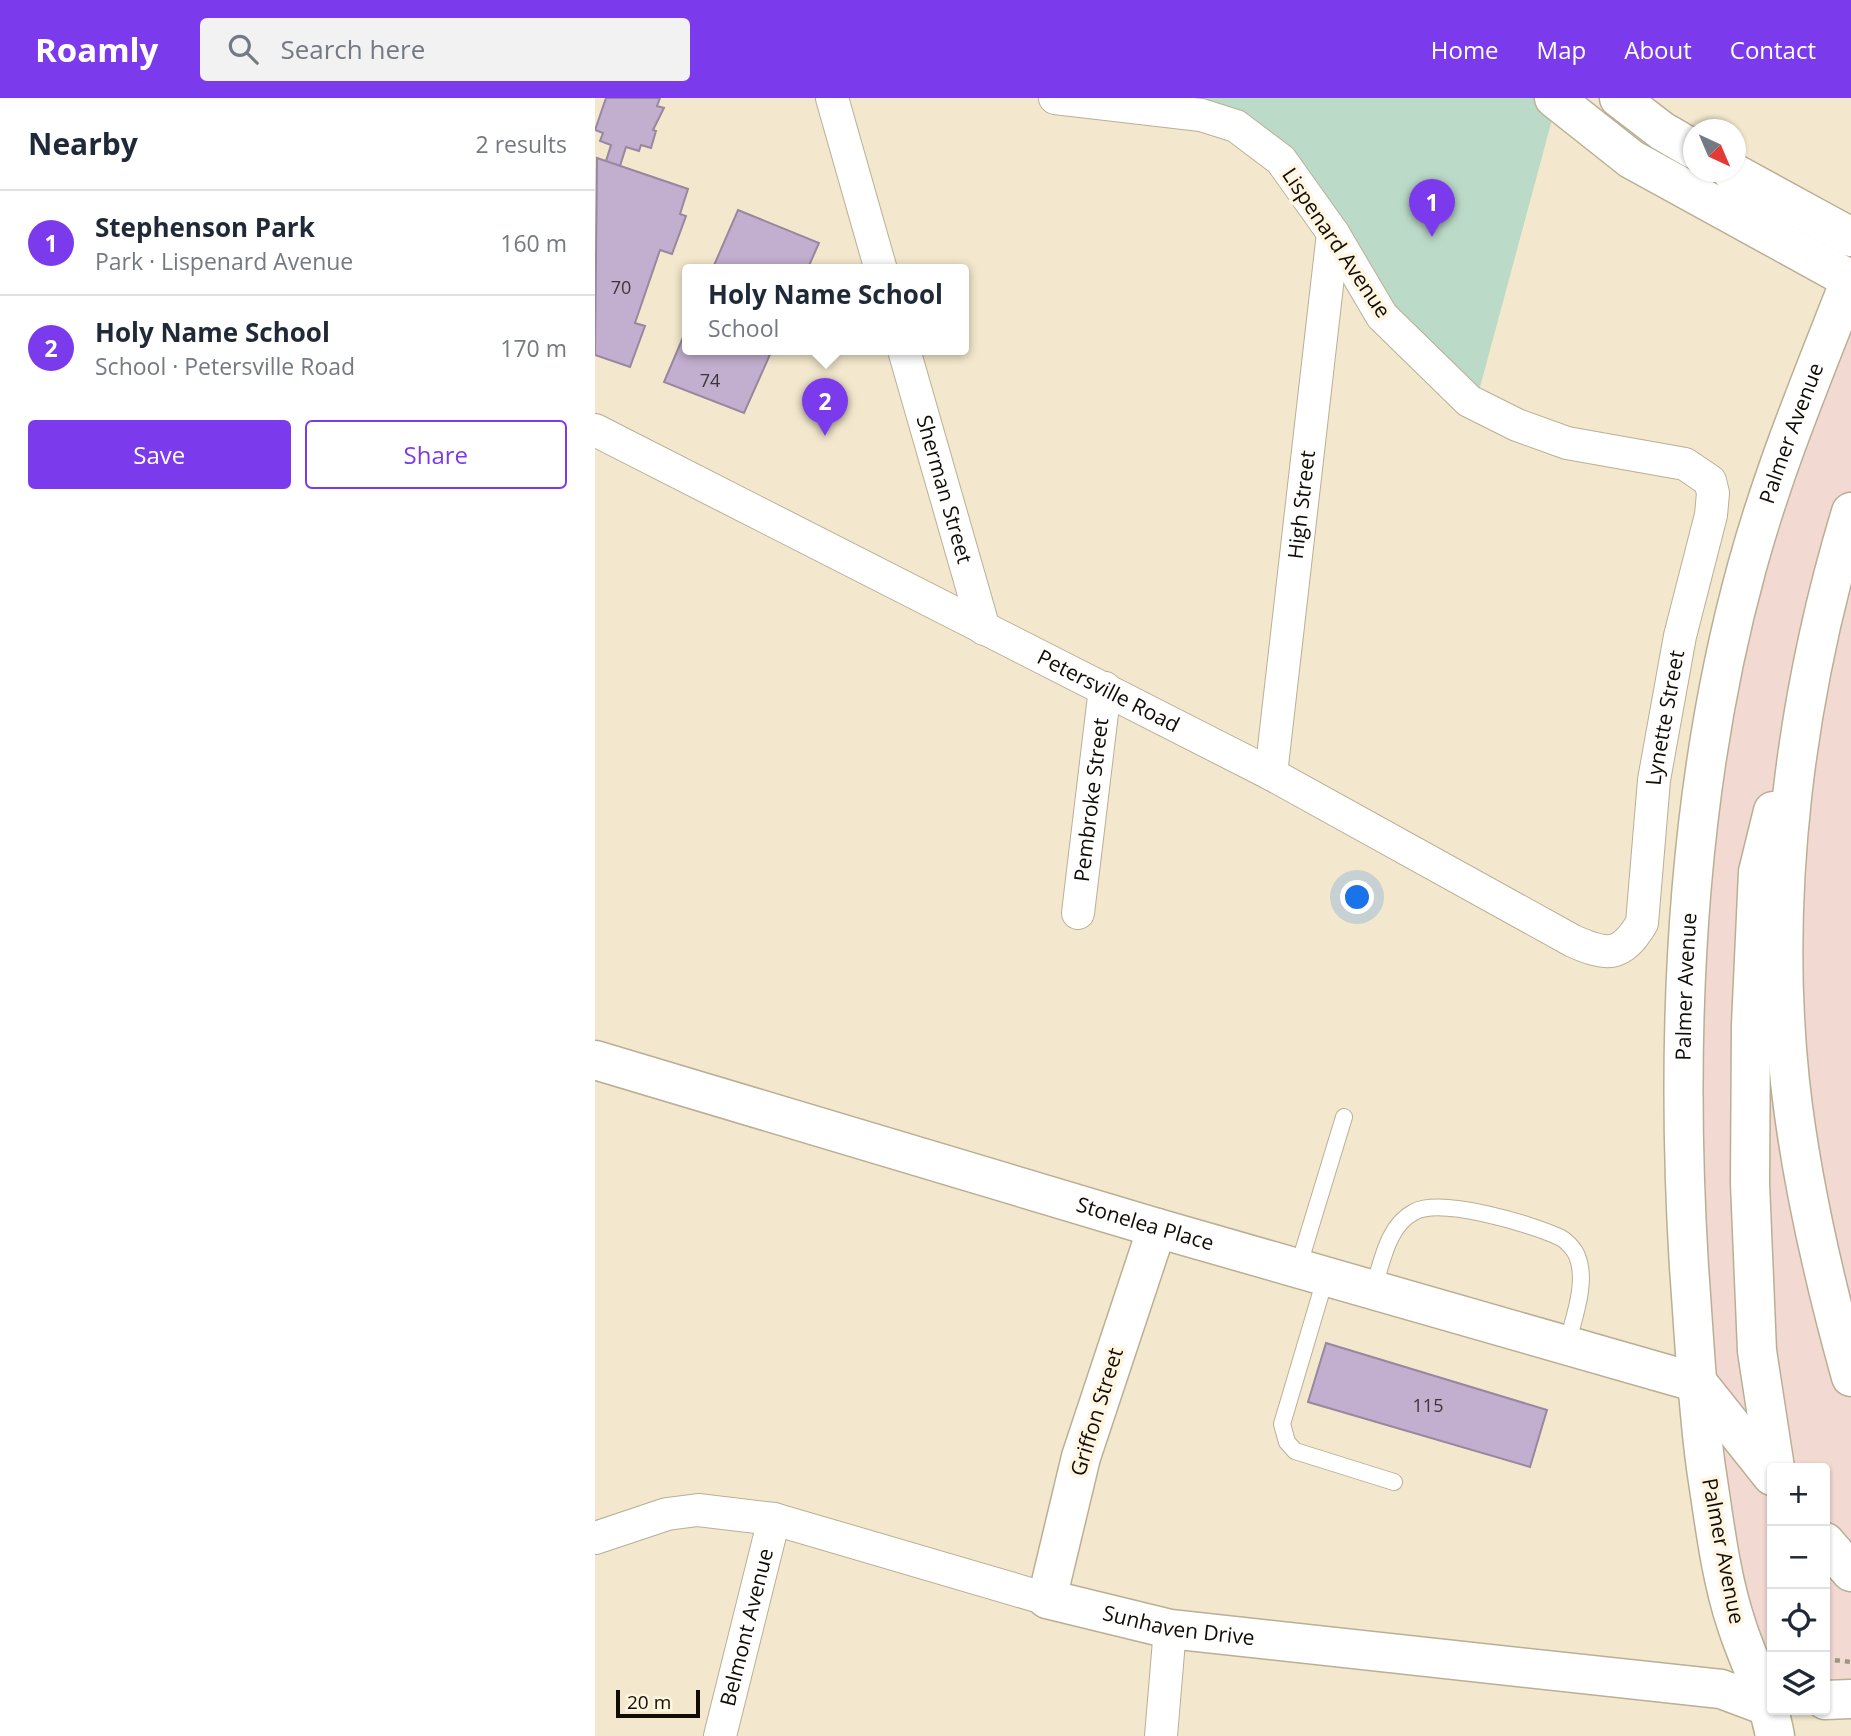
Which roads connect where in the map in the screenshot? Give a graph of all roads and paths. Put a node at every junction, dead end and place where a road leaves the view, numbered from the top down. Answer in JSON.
{"nodes":[{"id":1,"x":832,"y":98,"type":"edge"},
{"id":2,"x":1055,"y":98,"type":"edge"},
{"id":3,"x":1554,"y":98,"type":"edge"},
{"id":4,"x":1619,"y":98,"type":"edge"},
{"id":5,"x":1683,"y":143,"type":"edge"},
{"id":6,"x":1746,"y":180,"type":"edge"},
{"id":7,"x":1333,"y":233,"type":"junction"},
{"id":8,"x":1851,"y":237,"type":"edge"},
{"id":9,"x":879,"y":264,"type":"edge"},
{"id":10,"x":1851,"y":279,"type":"edge"},
{"id":11,"x":905,"y":355,"type":"edge"},
{"id":12,"x":595,"y":430,"type":"edge"},
{"id":13,"x":1710,"y":481,"type":"joint"},
{"id":14,"x":1851,"y":512,"type":"edge"},
{"id":15,"x":983,"y":629,"type":"junction"},
{"id":16,"x":1811,"y":674,"type":"junction"},
{"id":17,"x":1105,"y":688,"type":"junction"},
{"id":18,"x":1271,"y":774,"type":"junction"},
{"id":19,"x":1078,"y":913,"type":"dead end"},
{"id":20,"x":1618,"y":950,"type":"joint"},
{"id":21,"x":595,"y":1060,"type":"edge"},
{"id":22,"x":1344,"y":1117,"type":"dead end"},
{"id":23,"x":1157,"y":1228,"type":"junction"},
{"id":24,"x":1312,"y":1272,"type":"junction"},
{"id":25,"x":1374,"y":1290,"type":"junction"},
{"id":26,"x":1567,"y":1345,"type":"junction"},
{"id":27,"x":1851,"y":1377,"type":"edge"},
{"id":28,"x":1698,"y":1383,"type":"junction"},
{"id":29,"x":1774,"y":1463,"type":"edge"},
{"id":30,"x":1767,"y":1470,"type":"edge"},
{"id":31,"x":1395,"y":1482,"type":"dead end"},
{"id":32,"x":774,"y":1519,"type":"junction"},
{"id":33,"x":595,"y":1538,"type":"edge"},
{"id":34,"x":1830,"y":1548,"type":"edge"},
{"id":35,"x":1851,"y":1572,"type":"edge"},
{"id":36,"x":1047,"y":1599,"type":"junction"},
{"id":37,"x":1170,"y":1629,"type":"junction"},
{"id":38,"x":1830,"y":1660,"type":"edge"},
{"id":39,"x":1851,"y":1662,"type":"edge"},
{"id":40,"x":1851,"y":1699,"type":"edge"},
{"id":41,"x":1830,"y":1700,"type":"edge"},
{"id":42,"x":1767,"y":1702,"type":"edge"},
{"id":43,"x":1767,"y":1712,"type":"edge"},
{"id":44,"x":720,"y":1736,"type":"edge"},
{"id":45,"x":1161,"y":1736,"type":"edge"}],
"edges":[{"from":1,"to":9,"type":"street"},
{"from":2,"to":7,"type":"street","name":"Lispenard Avenue"},
{"from":3,"to":10,"type":"street"},
{"from":4,"to":5,"type":"street"},
{"from":6,"to":8,"type":"street"},
{"from":7,"to":13,"type":"street","name":"Lispenard Avenue"},
{"from":7,"to":18,"type":"street","name":"High Street"},
{"from":10,"to":28,"type":"street","name":"Palmer Avenue"},
{"from":11,"to":15,"type":"street","name":"Sherman Street"},
{"from":12,"to":15,"type":"street","name":"Petersville Road"},
{"from":13,"to":20,"type":"street","name":"Lynette Street"},
{"from":14,"to":16,"type":"street"},
{"from":15,"to":17,"type":"street","name":"Petersville Road"},
{"from":16,"to":27,"type":"street"},
{"from":16,"to":29,"type":"street"},
{"from":17,"to":18,"type":"street","name":"Petersville Road"},
{"from":17,"to":19,"type":"street","name":"Pembroke Street"},
{"from":18,"to":20,"type":"street","name":"Petersville Road"},
{"from":21,"to":23,"type":"street","name":"Stonelea Place"},
{"from":22,"to":24,"type":"lane"},
{"from":23,"to":24,"type":"street","name":"Stonelea Place"},
{"from":23,"to":36,"type":"street","name":"Griffon Street"},
{"from":24,"to":25,"type":"street","name":"Stonelea Place"},
{"from":24,"to":31,"type":"lane"},
{"from":25,"to":26,"type":"street","name":"Stonelea Place"},
{"from":25,"to":26,"type":"lane"},
{"from":26,"to":28,"type":"street","name":"Stonelea Place"},
{"from":28,"to":30,"type":"street"},
{"from":28,"to":42,"type":"street","name":"Palmer Avenue"},
{"from":32,"to":33,"type":"street","name":"Sunhaven Drive"},
{"from":32,"to":36,"type":"street","name":"Sunhaven Drive"},
{"from":32,"to":44,"type":"street","name":"Belmont Avenue"},
{"from":34,"to":35,"type":"street"},
{"from":36,"to":37,"type":"street","name":"Sunhaven Drive"},
{"from":37,"to":43,"type":"street","name":"Sunhaven Drive"},
{"from":37,"to":45,"type":"street"},
{"from":38,"to":39,"type":"path"},
{"from":40,"to":41,"type":"street"}]}
